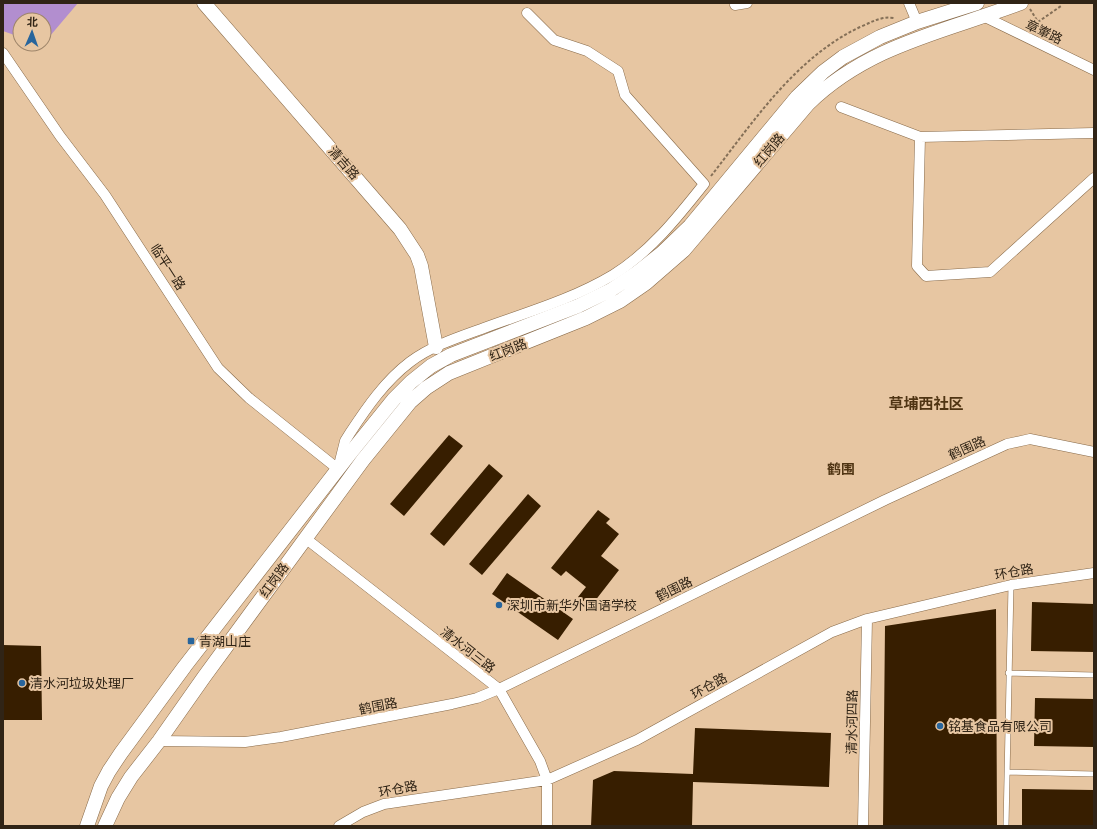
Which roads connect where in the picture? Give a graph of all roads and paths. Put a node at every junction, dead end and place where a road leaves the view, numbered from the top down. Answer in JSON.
{"nodes":[{"id":1,"x":204,"y":3,"type":"edge"},
{"id":2,"x":747,"y":3,"type":"edge"},
{"id":3,"x":910,"y":3,"type":"edge"},
{"id":4,"x":977,"y":3,"type":"edge"},
{"id":5,"x":1021,"y":3,"type":"edge"},
{"id":6,"x":1026,"y":3,"type":"edge"},
{"id":7,"x":735,"y":5,"type":"dead end"},
{"id":8,"x":1061,"y":6,"type":"dead end"},
{"id":9,"x":527,"y":13,"type":"dead end"},
{"id":10,"x":983,"y":16,"type":"junction"},
{"id":11,"x":917,"y":22,"type":"junction"},
{"id":12,"x":3,"y":53,"type":"edge"},
{"id":13,"x":1094,"y":70,"type":"edge"},
{"id":14,"x":841,"y":107,"type":"dead end"},
{"id":15,"x":1094,"y":133,"type":"edge"},
{"id":16,"x":920,"y":137,"type":"junction"},
{"id":17,"x":1094,"y":178,"type":"edge"},
{"id":18,"x":436,"y":347,"type":"junction"},
{"id":19,"x":1094,"y":452,"type":"edge"},
{"id":20,"x":338,"y":469,"type":"junction"},
{"id":21,"x":305,"y":538,"type":"junction"},
{"id":22,"x":1094,"y":573,"type":"edge"},
{"id":23,"x":1011,"y":584,"type":"junction"},
{"id":24,"x":868,"y":619,"type":"junction"},
{"id":25,"x":1008,"y":673,"type":"junction"},
{"id":26,"x":1094,"y":675,"type":"edge"},
{"id":27,"x":499,"y":689,"type":"junction"},
{"id":28,"x":158,"y":704,"type":"junction"},
{"id":29,"x":174,"y":719,"type":"junction"},
{"id":30,"x":159,"y":742,"type":"junction"},
{"id":31,"x":1007,"y":772,"type":"junction"},
{"id":32,"x":1094,"y":774,"type":"edge"},
{"id":33,"x":547,"y":780,"type":"junction"},
{"id":34,"x":87,"y":826,"type":"edge"},
{"id":35,"x":105,"y":826,"type":"edge"},
{"id":36,"x":339,"y":826,"type":"edge"},
{"id":37,"x":547,"y":826,"type":"edge"},
{"id":38,"x":863,"y":826,"type":"edge"},
{"id":39,"x":1006,"y":826,"type":"edge"}],
"edges":[{"from":1,"to":18,"type":"main road","name":"清吉路"},
{"from":2,"to":7,"type":"street"},
{"from":3,"to":11,"type":"street"},
{"from":4,"to":11,"type":"main road","name":"红岗路"},
{"from":5,"to":10,"type":"main road","name":"红岗路"},
{"from":6,"to":8,"type":"path"},
{"from":9,"to":18,"type":"street"},
{"from":10,"to":13,"type":"street","name":"章輋路"},
{"from":10,"to":21,"type":"main road","name":"红岗路"},
{"from":11,"to":20,"type":"main road","name":"红岗路"},
{"from":12,"to":20,"type":"street","name":"临平一路"},
{"from":14,"to":16,"type":"street"},
{"from":15,"to":16,"type":"street"},
{"from":16,"to":17,"type":"street"},
{"from":18,"to":20,"type":"street"},
{"from":19,"to":27,"type":"street","name":"鹤围路"},
{"from":20,"to":28,"type":"main road","name":"红岗路"},
{"from":21,"to":27,"type":"street","name":"清水河三路"},
{"from":21,"to":29,"type":"main road","name":"红岗路"},
{"from":22,"to":23,"type":"street","name":"环仓路"},
{"from":23,"to":24,"type":"street","name":"环仓路"},
{"from":23,"to":25,"type":"lane"},
{"from":24,"to":33,"type":"street","name":"环仓路"},
{"from":24,"to":38,"type":"street","name":"清水河四路"},
{"from":25,"to":26,"type":"lane"},
{"from":25,"to":31,"type":"lane"},
{"from":27,"to":30,"type":"street","name":"鹤围路"},
{"from":27,"to":33,"type":"street","name":"清水河三路"},
{"from":28,"to":29,"type":"main road"},
{"from":28,"to":34,"type":"main road","name":"红岗路"},
{"from":29,"to":30,"type":"main road","name":"红岗路"},
{"from":30,"to":35,"type":"main road","name":"红岗路"},
{"from":31,"to":32,"type":"lane"},
{"from":31,"to":39,"type":"lane"},
{"from":33,"to":36,"type":"street","name":"环仓路"},
{"from":33,"to":37,"type":"street","name":"清水河三路"}]}
